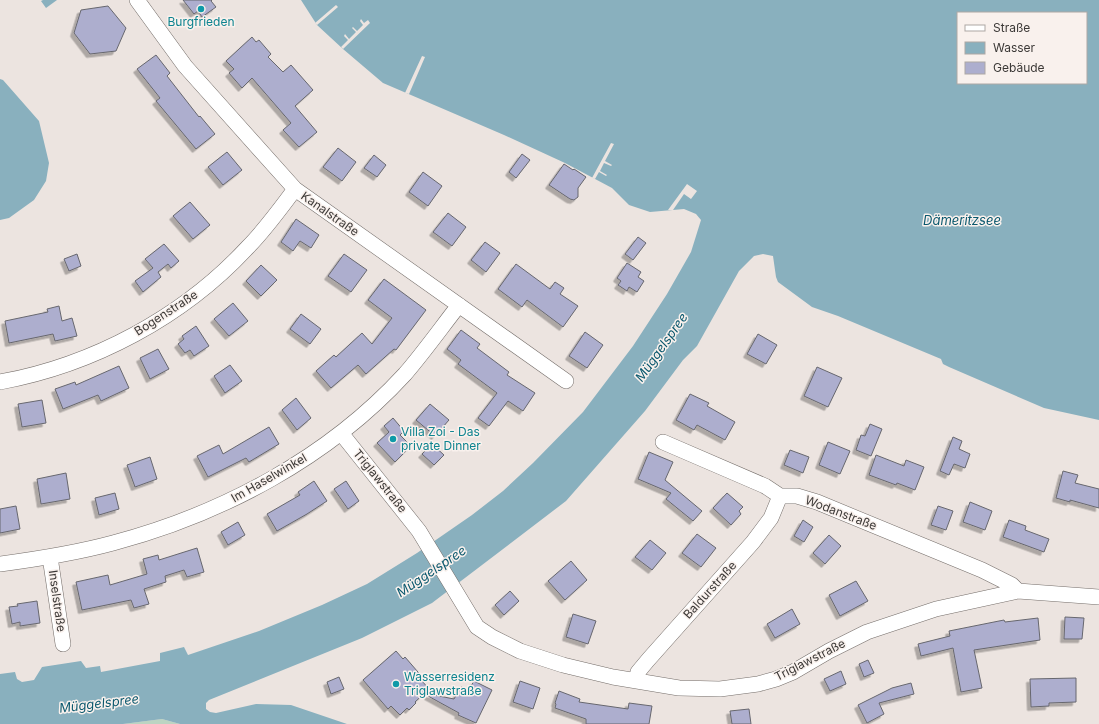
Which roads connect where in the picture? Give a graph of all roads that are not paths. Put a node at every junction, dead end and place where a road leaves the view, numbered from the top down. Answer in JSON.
{"nodes":[{"id":1,"x":137,"y":0,"type":"edge"},
{"id":2,"x":295,"y":189,"type":"junction"},
{"id":3,"x":459,"y":305,"type":"junction"},
{"id":4,"x":566,"y":381,"type":"dead end"},
{"id":5,"x":0,"y":382,"type":"edge"},
{"id":6,"x":341,"y":432,"type":"junction"},
{"id":7,"x":663,"y":442,"type":"dead end"},
{"id":8,"x":780,"y":496,"type":"junction"},
{"id":9,"x":50,"y":557,"type":"junction"},
{"id":10,"x":0,"y":564,"type":"edge"},
{"id":11,"x":1018,"y":591,"type":"junction"},
{"id":12,"x":1099,"y":597,"type":"edge"},
{"id":13,"x":63,"y":644,"type":"dead end"},
{"id":14,"x":636,"y":681,"type":"junction"}],
"edges":[{"from":1,"to":2,"type":"street","name":"Kanalstraße"},
{"from":2,"to":3,"type":"street","name":"Kanalstraße"},
{"from":2,"to":5,"type":"street","name":"Bogenstraße"},
{"from":3,"to":4,"type":"street","name":"Kanalstraße"},
{"from":3,"to":6,"type":"street","name":"Im Haselwinkel"},
{"from":6,"to":9,"type":"street","name":"Im Haselwinkel"},
{"from":6,"to":14,"type":"street","name":"Triglawstraße"},
{"from":7,"to":8,"type":"street","name":"Wodanstraße"},
{"from":8,"to":11,"type":"street","name":"Wodanstraße"},
{"from":8,"to":14,"type":"street","name":"Baldurstraße"},
{"from":9,"to":10,"type":"street","name":"Im Haselwinkel"},
{"from":9,"to":13,"type":"street","name":"Inselstraße"},
{"from":11,"to":12,"type":"street","name":"Triglawstraße"},
{"from":11,"to":14,"type":"street","name":"Triglawstraße"}]}
